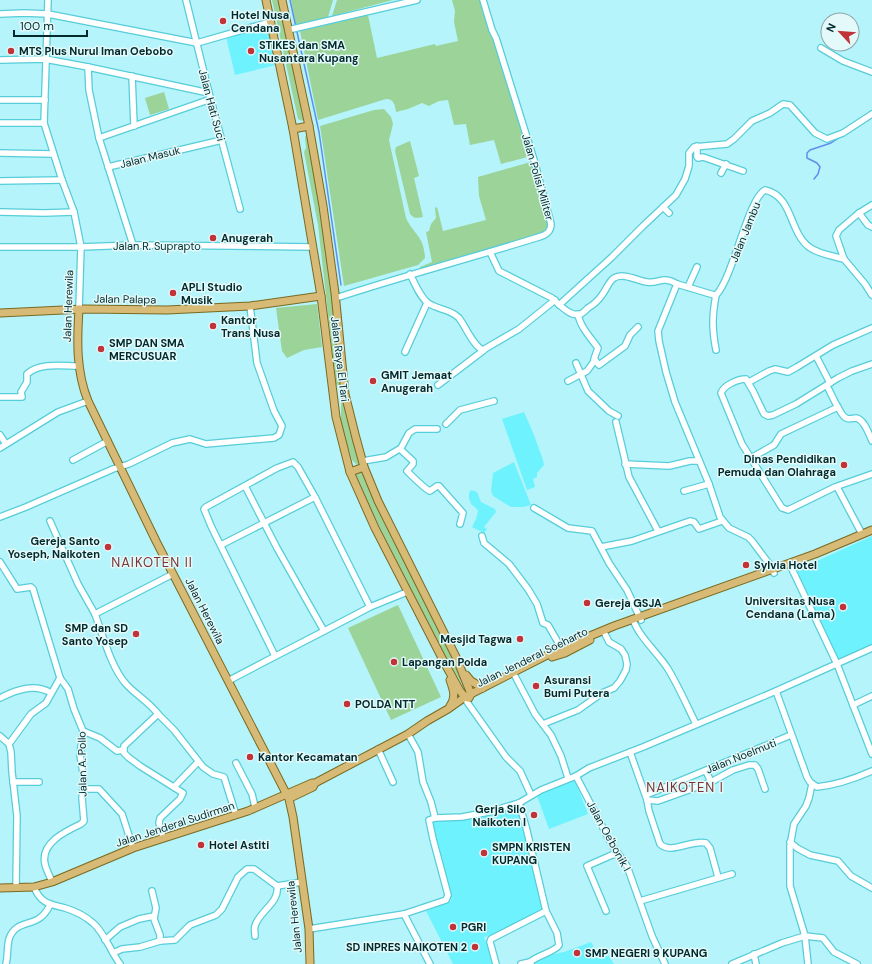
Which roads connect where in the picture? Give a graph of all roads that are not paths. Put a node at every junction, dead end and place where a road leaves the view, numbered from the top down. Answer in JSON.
{"nodes":[{"id":1,"x":48,"y":0,"type":"edge"},
{"id":2,"x":186,"y":0,"type":"edge"},
{"id":3,"x":266,"y":0,"type":"edge"},
{"id":4,"x":282,"y":0,"type":"edge"},
{"id":5,"x":417,"y":0,"type":"edge"},
{"id":6,"x":483,"y":0,"type":"edge"},
{"id":7,"x":0,"y":14,"type":"edge"},
{"id":8,"x":48,"y":14,"type":"junction"},
{"id":9,"x":270,"y":22,"type":"junction"},
{"id":10,"x":293,"y":29,"type":"junction"},
{"id":11,"x":196,"y":43,"type":"junction"},
{"id":12,"x":828,"y":52,"type":"edge"},
{"id":13,"x":0,"y":60,"type":"edge"},
{"id":14,"x":45,"y":60,"type":"junction"},
{"id":15,"x":88,"y":67,"type":"junction"},
{"id":16,"x":872,"y":72,"type":"edge"},
{"id":17,"x":132,"y":76,"type":"junction"},
{"id":18,"x":209,"y":93,"type":"junction"},
{"id":19,"x":211,"y":99,"type":"junction"},
{"id":20,"x":0,"y":100,"type":"edge"},
{"id":21,"x":45,"y":100,"type":"junction"},
{"id":22,"x":872,"y":114,"type":"edge"},
{"id":23,"x":0,"y":123,"type":"edge"},
{"id":24,"x":44,"y":123,"type":"junction"},
{"id":25,"x":134,"y":126,"type":"junction"},
{"id":26,"x":309,"y":126,"type":"junction"},
{"id":27,"x":293,"y":129,"type":"junction"},
{"id":28,"x":99,"y":138,"type":"junction"},
{"id":29,"x":222,"y":140,"type":"junction"},
{"id":30,"x":697,"y":146,"type":"junction"},
{"id":31,"x":0,"y":153,"type":"edge"},
{"id":32,"x":54,"y":154,"type":"junction"},
{"id":33,"x":726,"y":164,"type":"junction"},
{"id":34,"x":108,"y":167,"type":"junction"},
{"id":35,"x":743,"y":171,"type":"dead end"},
{"id":36,"x":721,"y":173,"type":"dead end"},
{"id":37,"x":62,"y":180,"type":"junction"},
{"id":38,"x":0,"y":181,"type":"edge"},
{"id":39,"x":872,"y":205,"type":"edge"},
{"id":40,"x":663,"y":207,"type":"junction"},
{"id":41,"x":240,"y":209,"type":"dead end"},
{"id":42,"x":0,"y":212,"type":"edge"},
{"id":43,"x":74,"y":212,"type":"junction"},
{"id":44,"x":859,"y":213,"type":"junction"},
{"id":45,"x":669,"y":214,"type":"dead end"},
{"id":46,"x":872,"y":227,"type":"edge"},
{"id":47,"x":133,"y":245,"type":"junction"},
{"id":48,"x":0,"y":246,"type":"edge"},
{"id":49,"x":82,"y":247,"type":"junction"},
{"id":50,"x":313,"y":247,"type":"junction"},
{"id":51,"x":490,"y":252,"type":"junction"},
{"id":52,"x":844,"y":259,"type":"junction"},
{"id":53,"x":697,"y":267,"type":"dead end"},
{"id":54,"x":410,"y":274,"type":"junction"},
{"id":55,"x":677,"y":284,"type":"junction"},
{"id":56,"x":688,"y":287,"type":"junction"},
{"id":57,"x":716,"y":295,"type":"junction"},
{"id":58,"x":872,"y":295,"type":"edge"},
{"id":59,"x":321,"y":296,"type":"junction"},
{"id":60,"x":336,"y":298,"type":"junction"},
{"id":61,"x":427,"y":302,"type":"junction"},
{"id":62,"x":557,"y":303,"type":"junction"},
{"id":63,"x":250,"y":306,"type":"junction"},
{"id":64,"x":79,"y":309,"type":"junction"},
{"id":65,"x":0,"y":313,"type":"edge"},
{"id":66,"x":578,"y":314,"type":"junction"},
{"id":67,"x":638,"y":327,"type":"dead end"},
{"id":68,"x":872,"y":328,"type":"edge"},
{"id":69,"x":484,"y":350,"type":"junction"},
{"id":70,"x":716,"y":350,"type":"dead end"},
{"id":71,"x":405,"y":352,"type":"dead end"},
{"id":72,"x":816,"y":356,"type":"junction"},
{"id":73,"x":595,"y":360,"type":"junction"},
{"id":74,"x":576,"y":363,"type":"dead end"},
{"id":75,"x":872,"y":364,"type":"edge"},
{"id":76,"x":79,"y":368,"type":"junction"},
{"id":77,"x":581,"y":375,"type":"junction"},
{"id":78,"x":568,"y":381,"type":"dead end"},
{"id":79,"x":749,"y":382,"type":"junction"},
{"id":80,"x":828,"y":384,"type":"junction"},
{"id":81,"x":438,"y":385,"type":"dead end"},
{"id":82,"x":345,"y":394,"type":"junction"},
{"id":83,"x":333,"y":396,"type":"junction"},
{"id":84,"x":0,"y":397,"type":"edge"},
{"id":85,"x":88,"y":401,"type":"junction"},
{"id":86,"x":494,"y":401,"type":"dead end"},
{"id":87,"x":838,"y":407,"type":"junction"},
{"id":88,"x":446,"y":424,"type":"dead end"},
{"id":89,"x":437,"y":429,"type":"dead end"},
{"id":90,"x":0,"y":435,"type":"edge"},
{"id":91,"x":108,"y":441,"type":"junction"},
{"id":92,"x":872,"y":441,"type":"edge"},
{"id":93,"x":6,"y":444,"type":"junction"},
{"id":94,"x":0,"y":448,"type":"edge"},
{"id":95,"x":400,"y":449,"type":"junction"},
{"id":96,"x":751,"y":458,"type":"junction"},
{"id":97,"x":73,"y":460,"type":"dead end"},
{"id":98,"x":699,"y":461,"type":"junction"},
{"id":99,"x":364,"y":464,"type":"junction"},
{"id":100,"x":625,"y":464,"type":"junction"},
{"id":101,"x":120,"y":466,"type":"junction"},
{"id":102,"x":350,"y":472,"type":"junction"},
{"id":103,"x":872,"y":474,"type":"edge"},
{"id":104,"x":709,"y":484,"type":"junction"},
{"id":105,"x":245,"y":486,"type":"junction"},
{"id":106,"x":837,"y":487,"type":"junction"},
{"id":107,"x":684,"y":491,"type":"dead end"},
{"id":108,"x":315,"y":497,"type":"junction"},
{"id":109,"x":534,"y":508,"type":"dead end"},
{"id":110,"x":0,"y":517,"type":"edge"},
{"id":111,"x":50,"y":521,"type":"dead end"},
{"id":112,"x":722,"y":521,"type":"junction"},
{"id":113,"x":264,"y":523,"type":"junction"},
{"id":114,"x":460,"y":524,"type":"dead end"},
{"id":115,"x":872,"y":530,"type":"edge"},
{"id":116,"x":658,"y":531,"type":"junction"},
{"id":117,"x":862,"y":534,"type":"junction"},
{"id":118,"x":482,"y":536,"type":"dead end"},
{"id":119,"x":221,"y":545,"type":"junction"},
{"id":120,"x":601,"y":547,"type":"junction"},
{"id":121,"x":818,"y":553,"type":"junction"},
{"id":122,"x":0,"y":562,"type":"edge"},
{"id":123,"x":791,"y":566,"type":"junction"},
{"id":124,"x":774,"y":571,"type":"junction"},
{"id":125,"x":173,"y":574,"type":"junction"},
{"id":126,"x":407,"y":592,"type":"junction"},
{"id":127,"x":370,"y":607,"type":"junction"},
{"id":128,"x":94,"y":614,"type":"junction"},
{"id":129,"x":637,"y":620,"type":"junction"},
{"id":130,"x":324,"y":631,"type":"junction"},
{"id":131,"x":605,"y":634,"type":"junction"},
{"id":132,"x":872,"y":648,"type":"edge"},
{"id":133,"x":563,"y":650,"type":"junction"},
{"id":134,"x":275,"y":656,"type":"junction"},
{"id":135,"x":456,"y":658,"type":"junction"},
{"id":136,"x":444,"y":662,"type":"junction"},
{"id":137,"x":837,"y":664,"type":"junction"},
{"id":138,"x":515,"y":676,"type":"junction"},
{"id":139,"x":60,"y":678,"type":"junction"},
{"id":140,"x":228,"y":681,"type":"junction"},
{"id":141,"x":482,"y":691,"type":"junction"},
{"id":142,"x":776,"y":691,"type":"junction"},
{"id":143,"x":51,"y":693,"type":"junction"},
{"id":144,"x":872,"y":696,"type":"edge"},
{"id":145,"x":0,"y":698,"type":"edge"},
{"id":146,"x":468,"y":698,"type":"junction"},
{"id":147,"x":852,"y":705,"type":"junction"},
{"id":148,"x":451,"y":710,"type":"junction"},
{"id":149,"x":158,"y":714,"type":"junction"},
{"id":150,"x":543,"y":724,"type":"junction"},
{"id":151,"x":696,"y":724,"type":"junction"},
{"id":152,"x":83,"y":731,"type":"junction"},
{"id":153,"x":408,"y":734,"type":"junction"},
{"id":154,"x":791,"y":735,"type":"junction"},
{"id":155,"x":0,"y":736,"type":"edge"},
{"id":156,"x":10,"y":744,"type":"junction"},
{"id":157,"x":378,"y":749,"type":"junction"},
{"id":158,"x":123,"y":750,"type":"junction"},
{"id":159,"x":630,"y":752,"type":"junction"},
{"id":160,"x":746,"y":754,"type":"junction"},
{"id":161,"x":872,"y":754,"type":"edge"},
{"id":162,"x":198,"y":762,"type":"junction"},
{"id":163,"x":236,"y":762,"type":"dead end"},
{"id":164,"x":749,"y":765,"type":"junction"},
{"id":165,"x":872,"y":770,"type":"edge"},
{"id":166,"x":706,"y":771,"type":"junction"},
{"id":167,"x":576,"y":776,"type":"junction"},
{"id":168,"x":568,"y":778,"type":"junction"},
{"id":169,"x":13,"y":782,"type":"junction"},
{"id":170,"x":39,"y":782,"type":"dead end"},
{"id":171,"x":393,"y":782,"type":"dead end"},
{"id":172,"x":711,"y":782,"type":"junction"},
{"id":173,"x":676,"y":783,"type":"junction"},
{"id":174,"x":812,"y":784,"type":"junction"},
{"id":175,"x":174,"y":787,"type":"junction"},
{"id":176,"x":84,"y":789,"type":"junction"},
{"id":177,"x":764,"y":789,"type":"dead end"},
{"id":178,"x":680,"y":793,"type":"junction"},
{"id":179,"x":531,"y":795,"type":"junction"},
{"id":180,"x":288,"y":797,"type":"junction"},
{"id":181,"x":646,"y":797,"type":"junction"},
{"id":182,"x":519,"y":803,"type":"junction"},
{"id":183,"x":255,"y":807,"type":"junction"},
{"id":184,"x":248,"y":812,"type":"junction"},
{"id":185,"x":236,"y":815,"type":"junction"},
{"id":186,"x":435,"y":818,"type":"junction"},
{"id":187,"x":163,"y":837,"type":"junction"},
{"id":188,"x":790,"y":842,"type":"junction"},
{"id":189,"x":133,"y":848,"type":"junction"},
{"id":190,"x":618,"y":854,"type":"junction"},
{"id":191,"x":732,"y":874,"type":"dead end"},
{"id":192,"x":718,"y":877,"type":"junction"},
{"id":193,"x":52,"y":882,"type":"junction"},
{"id":194,"x":302,"y":882,"type":"junction"},
{"id":195,"x":276,"y":886,"type":"junction"},
{"id":196,"x":16,"y":887,"type":"junction"},
{"id":197,"x":34,"y":887,"type":"junction"},
{"id":198,"x":0,"y":888,"type":"edge"},
{"id":199,"x":872,"y":888,"type":"edge"},
{"id":200,"x":152,"y":891,"type":"dead end"},
{"id":201,"x":640,"y":901,"type":"junction"},
{"id":202,"x":50,"y":905,"type":"junction"},
{"id":203,"x":546,"y":911,"type":"junction"},
{"id":204,"x":606,"y":911,"type":"dead end"},
{"id":205,"x":404,"y":914,"type":"junction"},
{"id":206,"x":154,"y":916,"type":"junction"},
{"id":207,"x":309,"y":929,"type":"junction"},
{"id":208,"x":255,"y":936,"type":"dead end"},
{"id":209,"x":806,"y":936,"type":"junction"},
{"id":210,"x":105,"y":940,"type":"junction"},
{"id":211,"x":160,"y":941,"type":"junction"},
{"id":212,"x":112,"y":953,"type":"junction"},
{"id":213,"x":754,"y":954,"type":"junction"},
{"id":214,"x":531,"y":963,"type":"edge"},
{"id":215,"x":6,"y":964,"type":"edge"},
{"id":216,"x":120,"y":964,"type":"edge"},
{"id":217,"x":310,"y":964,"type":"edge"},
{"id":218,"x":430,"y":964,"type":"edge"},
{"id":219,"x":496,"y":964,"type":"edge"},
{"id":220,"x":521,"y":964,"type":"edge"},
{"id":221,"x":665,"y":964,"type":"edge"},
{"id":222,"x":732,"y":964,"type":"edge"},
{"id":223,"x":756,"y":964,"type":"edge"},
{"id":224,"x":808,"y":964,"type":"edge"},
{"id":225,"x":857,"y":964,"type":"edge"}],
"edges":[{"from":1,"to":8,"type":"street"},
{"from":2,"to":11,"type":"street","name":"Jalan Hati Suci"},
{"from":3,"to":9,"type":"main road","name":"Jalan Raya El Tari"},
{"from":4,"to":10,"type":"main road","name":"Jalan Raya El Tari"},
{"from":5,"to":10,"type":"street"},
{"from":6,"to":51,"type":"street","name":"Jalan Polisi Militer"},
{"from":7,"to":8,"type":"street"},
{"from":8,"to":11,"type":"street"},
{"from":8,"to":14,"type":"street"},
{"from":9,"to":11,"type":"street"},
{"from":9,"to":27,"type":"main road","name":"Jalan Raya El Tari"},
{"from":10,"to":26,"type":"main road","name":"Jalan Raya El Tari"},
{"from":11,"to":18,"type":"street","name":"Jalan Hati Suci"},
{"from":12,"to":16,"type":"street"},
{"from":13,"to":14,"type":"street"},
{"from":14,"to":15,"type":"street"},
{"from":14,"to":21,"type":"street"},
{"from":15,"to":17,"type":"street"},
{"from":15,"to":28,"type":"street","name":"Jalan Masuk"},
{"from":17,"to":18,"type":"street"},
{"from":17,"to":25,"type":"street"},
{"from":18,"to":19,"type":"street","name":"Jalan Hati Suci"},
{"from":19,"to":25,"type":"street"},
{"from":19,"to":29,"type":"street","name":"Jalan Hati Suci"},
{"from":20,"to":21,"type":"street"},
{"from":21,"to":24,"type":"street"},
{"from":22,"to":30,"type":"street"},
{"from":23,"to":24,"type":"street"},
{"from":24,"to":32,"type":"street","name":"Jalan Herewila"},
{"from":25,"to":28,"type":"street"},
{"from":26,"to":27,"type":"main road"},
{"from":26,"to":60,"type":"main road","name":"Jalan Raya El Tari"},
{"from":27,"to":50,"type":"main road","name":"Jalan Raya El Tari"},
{"from":28,"to":34,"type":"street","name":"Jalan Masuk"},
{"from":29,"to":34,"type":"street","name":"Jalan Masuk"},
{"from":29,"to":41,"type":"street","name":"Jalan Hati Suci"},
{"from":30,"to":33,"type":"street"},
{"from":30,"to":40,"type":"street"},
{"from":31,"to":32,"type":"street"},
{"from":32,"to":37,"type":"street","name":"Jalan Herewila"},
{"from":33,"to":35,"type":"street"},
{"from":33,"to":36,"type":"street"},
{"from":34,"to":47,"type":"street"},
{"from":37,"to":38,"type":"street"},
{"from":37,"to":43,"type":"street","name":"Jalan Herewila"},
{"from":39,"to":44,"type":"street"},
{"from":40,"to":45,"type":"street"},
{"from":40,"to":62,"type":"street"},
{"from":42,"to":43,"type":"street"},
{"from":43,"to":49,"type":"street","name":"Jalan Herewila"},
{"from":44,"to":46,"type":"street"},
{"from":44,"to":52,"type":"street"},
{"from":47,"to":49,"type":"street","name":"Jalan R. Suprapto"},
{"from":47,"to":50,"type":"street","name":"Jalan R. Suprapto"},
{"from":48,"to":49,"type":"street","name":"Jalan R. Suprapto"},
{"from":49,"to":64,"type":"street","name":"Jalan Herewila"},
{"from":50,"to":59,"type":"main road","name":"Jalan Raya El Tari"},
{"from":51,"to":54,"type":"street","name":"Jalan Polisi Militer"},
{"from":51,"to":62,"type":"street"},
{"from":52,"to":57,"type":"street","name":"Jalan Jambu"},
{"from":52,"to":58,"type":"street"},
{"from":53,"to":56,"type":"street"},
{"from":54,"to":60,"type":"street","name":"Jalan Polisi Militer"},
{"from":54,"to":61,"type":"street"},
{"from":55,"to":56,"type":"street"},
{"from":55,"to":66,"type":"street"},
{"from":55,"to":98,"type":"street"},
{"from":56,"to":57,"type":"street"},
{"from":57,"to":70,"type":"street"},
{"from":59,"to":63,"type":"main road","name":"Jalan Palapa"},
{"from":59,"to":83,"type":"main road","name":"Jalan Raya El Tari"},
{"from":60,"to":82,"type":"main road","name":"Jalan Raya El Tari"},
{"from":61,"to":69,"type":"street"},
{"from":61,"to":71,"type":"street"},
{"from":62,"to":66,"type":"street"},
{"from":62,"to":69,"type":"street"},
{"from":63,"to":64,"type":"main road","name":"Jalan Palapa"},
{"from":63,"to":101,"type":"street"},
{"from":64,"to":65,"type":"main road","name":"Jalan Palapa"},
{"from":64,"to":76,"type":"main road","name":"Jalan Herewila"},
{"from":66,"to":73,"type":"street"},
{"from":67,"to":73,"type":"street"},
{"from":68,"to":72,"type":"street"},
{"from":69,"to":81,"type":"street"},
{"from":72,"to":79,"type":"street"},
{"from":72,"to":80,"type":"street"},
{"from":73,"to":77,"type":"street"},
{"from":74,"to":77,"type":"street"},
{"from":75,"to":80,"type":"street"},
{"from":76,"to":84,"type":"street"},
{"from":76,"to":85,"type":"main road","name":"Jalan Herewila"},
{"from":77,"to":78,"type":"street"},
{"from":77,"to":100,"type":"street"},
{"from":79,"to":80,"type":"street"},
{"from":79,"to":96,"type":"street"},
{"from":80,"to":87,"type":"street"},
{"from":82,"to":83,"type":"main road"},
{"from":82,"to":99,"type":"main road","name":"Jalan Raya El Tari"},
{"from":83,"to":102,"type":"main road","name":"Jalan Raya El Tari"},
{"from":85,"to":91,"type":"main road","name":"Jalan Herewila"},
{"from":85,"to":93,"type":"street"},
{"from":86,"to":88,"type":"street"},
{"from":87,"to":92,"type":"street"},
{"from":87,"to":96,"type":"street"},
{"from":89,"to":95,"type":"street"},
{"from":90,"to":93,"type":"street"},
{"from":91,"to":97,"type":"street"},
{"from":91,"to":101,"type":"main road","name":"Jalan Herewila"},
{"from":93,"to":94,"type":"street"},
{"from":95,"to":99,"type":"street"},
{"from":95,"to":114,"type":"street"},
{"from":96,"to":106,"type":"street"},
{"from":98,"to":100,"type":"street"},
{"from":98,"to":104,"type":"street"},
{"from":99,"to":102,"type":"main road"},
{"from":99,"to":135,"type":"main road","name":"Jalan Raya El Tari"},
{"from":100,"to":116,"type":"street"},
{"from":101,"to":110,"type":"street"},
{"from":101,"to":125,"type":"main road","name":"Jalan Herewila"},
{"from":102,"to":126,"type":"main road","name":"Jalan Raya El Tari"},
{"from":103,"to":106,"type":"street"},
{"from":104,"to":107,"type":"street"},
{"from":104,"to":112,"type":"street"},
{"from":105,"to":108,"type":"street"},
{"from":105,"to":113,"type":"street"},
{"from":105,"to":119,"type":"street"},
{"from":106,"to":117,"type":"street"},
{"from":108,"to":113,"type":"street"},
{"from":108,"to":127,"type":"street"},
{"from":109,"to":120,"type":"street"},
{"from":111,"to":128,"type":"street"},
{"from":112,"to":116,"type":"street"},
{"from":112,"to":124,"type":"street"},
{"from":113,"to":119,"type":"street"},
{"from":113,"to":130,"type":"street"},
{"from":115,"to":117,"type":"main road","name":"Jalan Jenderal Soeharto"},
{"from":116,"to":120,"type":"street"},
{"from":117,"to":121,"type":"main road","name":"Jalan Jenderal Soeharto"},
{"from":118,"to":133,"type":"street"},
{"from":119,"to":134,"type":"street"},
{"from":120,"to":129,"type":"street"},
{"from":121,"to":123,"type":"main road","name":"Jalan Jenderal Soeharto"},
{"from":121,"to":124,"type":"main road","name":"Jalan Jenderal Soeharto"},
{"from":122,"to":139,"type":"street","name":"Jalan A. Pollo"},
{"from":123,"to":124,"type":"main road","name":"Jalan Jenderal Soeharto"},
{"from":123,"to":137,"type":"street"},
{"from":124,"to":129,"type":"main road","name":"Jalan Jenderal Soeharto"},
{"from":125,"to":128,"type":"street"},
{"from":125,"to":140,"type":"main road","name":"Jalan Herewila"},
{"from":126,"to":127,"type":"street"},
{"from":126,"to":136,"type":"main road","name":"Jalan Raya El Tari"},
{"from":127,"to":130,"type":"street"},
{"from":128,"to":149,"type":"street"},
{"from":129,"to":131,"type":"main road","name":"Jalan Jenderal Soeharto"},
{"from":129,"to":133,"type":"main road","name":"Jalan Jenderal Soeharto"},
{"from":129,"to":151,"type":"street"},
{"from":130,"to":134,"type":"street"},
{"from":131,"to":133,"type":"main road","name":"Jalan Jenderal Soeharto"},
{"from":131,"to":150,"type":"street"},
{"from":132,"to":137,"type":"street"},
{"from":133,"to":138,"type":"main road","name":"Jalan Jenderal Soeharto"},
{"from":133,"to":141,"type":"main road","name":"Jalan Jenderal Soeharto"},
{"from":134,"to":140,"type":"street"},
{"from":135,"to":141,"type":"main road"},
{"from":135,"to":146,"type":"main road","name":"Jalan Raya El Tari"},
{"from":136,"to":146,"type":"main road","name":"Jalan Raya El Tari"},
{"from":136,"to":148,"type":"main road"},
{"from":137,"to":142,"type":"street"},
{"from":137,"to":147,"type":"street"},
{"from":138,"to":141,"type":"main road","name":"Jalan Jenderal Soeharto"},
{"from":138,"to":150,"type":"street"},
{"from":139,"to":143,"type":"street"},
{"from":139,"to":152,"type":"street","name":"Jalan A. Pollo"},
{"from":140,"to":180,"type":"main road","name":"Jalan Herewila"},
{"from":141,"to":146,"type":"main road","name":"Jalan Jenderal Soeharto"},
{"from":142,"to":151,"type":"street"},
{"from":142,"to":154,"type":"street"},
{"from":143,"to":145,"type":"street"},
{"from":143,"to":156,"type":"street"},
{"from":144,"to":147,"type":"street"},
{"from":146,"to":148,"type":"main road","name":"Jalan Jenderal Soeharto"},
{"from":146,"to":179,"type":"street"},
{"from":147,"to":161,"type":"street"},
{"from":148,"to":153,"type":"main road","name":"Jalan Jenderal Soeharto"},
{"from":149,"to":158,"type":"street"},
{"from":149,"to":162,"type":"street"},
{"from":150,"to":168,"type":"street"},
{"from":151,"to":159,"type":"street"},
{"from":152,"to":158,"type":"street"},
{"from":152,"to":176,"type":"street","name":"Jalan A. Pollo"},
{"from":153,"to":157,"type":"main road","name":"Jalan Jenderal Soeharto"},
{"from":153,"to":186,"type":"street"},
{"from":154,"to":160,"type":"street","name":"Jalan Noelmuti"},
{"from":154,"to":174,"type":"street"},
{"from":155,"to":156,"type":"street"},
{"from":156,"to":169,"type":"street"},
{"from":157,"to":171,"type":"street"},
{"from":157,"to":180,"type":"main road","name":"Jalan Jenderal Soeharto"},
{"from":158,"to":175,"type":"street"},
{"from":159,"to":167,"type":"street"},
{"from":159,"to":181,"type":"street"},
{"from":160,"to":164,"type":"street"},
{"from":160,"to":166,"type":"street","name":"Jalan Noelmuti"},
{"from":162,"to":175,"type":"street"},
{"from":162,"to":185,"type":"street"},
{"from":163,"to":183,"type":"street"},
{"from":164,"to":172,"type":"street"},
{"from":164,"to":177,"type":"street"},
{"from":165,"to":174,"type":"street"},
{"from":166,"to":172,"type":"street"},
{"from":166,"to":173,"type":"street","name":"Jalan Noelmuti"},
{"from":167,"to":168,"type":"street"},
{"from":167,"to":190,"type":"street","name":"Jalan Oe'bonik I"},
{"from":168,"to":179,"type":"street"},
{"from":169,"to":170,"type":"street"},
{"from":169,"to":196,"type":"street"},
{"from":172,"to":178,"type":"street"},
{"from":173,"to":178,"type":"street"},
{"from":173,"to":181,"type":"street","name":"Jalan Noelmuti"},
{"from":174,"to":188,"type":"street"},
{"from":175,"to":187,"type":"street"},
{"from":176,"to":189,"type":"street"},
{"from":176,"to":193,"type":"street","name":"Jalan A. Pollo"},
{"from":178,"to":181,"type":"street"},
{"from":179,"to":182,"type":"street"},
{"from":180,"to":183,"type":"main road","name":"Jalan Jenderal Sudirman"},
{"from":180,"to":184,"type":"main road"},
{"from":180,"to":194,"type":"main road","name":"Jalan Herewila"},
{"from":181,"to":192,"type":"street"},
{"from":182,"to":186,"type":"street"},
{"from":182,"to":203,"type":"street"},
{"from":183,"to":184,"type":"main road","name":"Jalan Jenderal Sudirman"},
{"from":184,"to":185,"type":"main road","name":"Jalan Jenderal Sudirman"},
{"from":185,"to":187,"type":"main road","name":"Jalan Jenderal Sudirman"},
{"from":186,"to":205,"type":"street"},
{"from":187,"to":189,"type":"main road","name":"Jalan Jenderal Sudirman"},
{"from":188,"to":199,"type":"street"},
{"from":188,"to":209,"type":"street"},
{"from":189,"to":193,"type":"main road","name":"Jalan Jenderal Sudirman"},
{"from":190,"to":201,"type":"street","name":"Jalan Oe'bonik I"},
{"from":190,"to":204,"type":"street"},
{"from":191,"to":192,"type":"street"},
{"from":192,"to":201,"type":"street"},
{"from":193,"to":197,"type":"main road","name":"Jalan Jenderal Sudirman"},
{"from":194,"to":195,"type":"street"},
{"from":194,"to":207,"type":"main road","name":"Jalan Herewila"},
{"from":195,"to":208,"type":"street"},
{"from":195,"to":211,"type":"street"},
{"from":196,"to":197,"type":"main road","name":"Jalan Jenderal Sudirman"},
{"from":196,"to":198,"type":"main road","name":"Jalan Jenderal Sudirman"},
{"from":197,"to":202,"type":"street"},
{"from":200,"to":206,"type":"street"},
{"from":201,"to":221,"type":"street","name":"Jalan Oe'bonik I"},
{"from":202,"to":210,"type":"street"},
{"from":202,"to":215,"type":"street"},
{"from":203,"to":214,"type":"street"},
{"from":203,"to":219,"type":"street"},
{"from":205,"to":207,"type":"street"},
{"from":205,"to":218,"type":"street"},
{"from":206,"to":210,"type":"street"},
{"from":206,"to":211,"type":"street"},
{"from":207,"to":217,"type":"main road","name":"Jalan Herewila"},
{"from":209,"to":213,"type":"street"},
{"from":209,"to":224,"type":"street"},
{"from":209,"to":225,"type":"street"},
{"from":210,"to":212,"type":"street"},
{"from":211,"to":212,"type":"street"},
{"from":212,"to":216,"type":"street"},
{"from":213,"to":222,"type":"street"},
{"from":213,"to":223,"type":"street"},
{"from":214,"to":220,"type":"street"}]}
